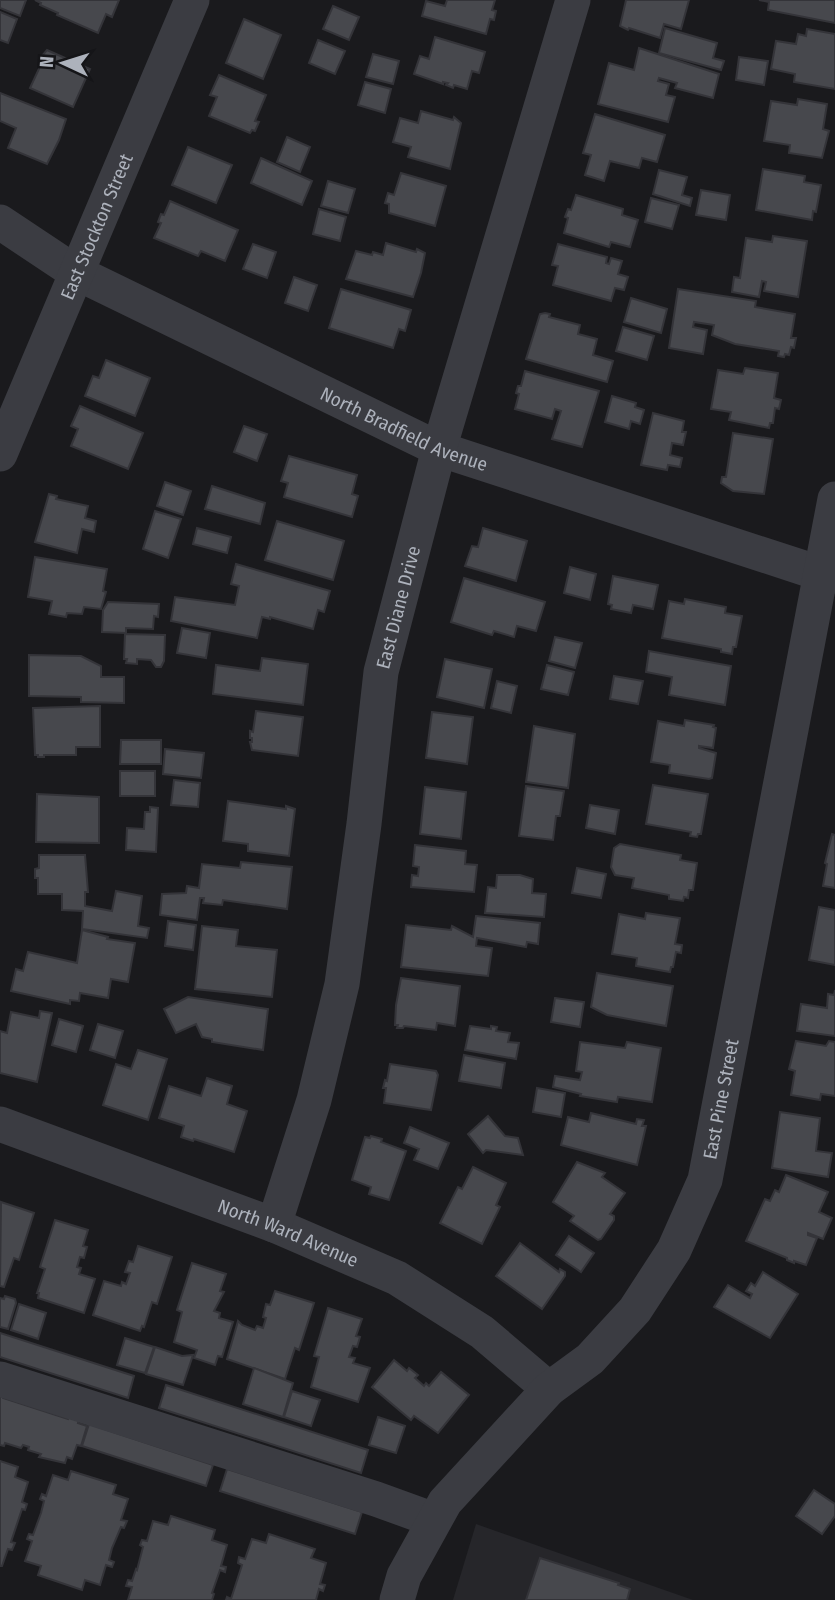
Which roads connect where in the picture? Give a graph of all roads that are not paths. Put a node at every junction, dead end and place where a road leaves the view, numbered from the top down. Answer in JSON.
{"nodes":[{"id":1,"x":192,"y":0,"type":"edge"},
{"id":2,"x":573,"y":0,"type":"edge"},
{"id":3,"x":0,"y":222,"type":"edge"},
{"id":4,"x":75,"y":272,"type":"junction"},
{"id":5,"x":439,"y":449,"type":"junction"},
{"id":6,"x":0,"y":454,"type":"edge"},
{"id":7,"x":835,"y":499,"type":"edge"},
{"id":8,"x":829,"y":575,"type":"edge"},
{"id":9,"x":0,"y":1124,"type":"edge"},
{"id":10,"x":274,"y":1226,"type":"junction"},
{"id":11,"x":0,"y":1379,"type":"edge"},
{"id":12,"x":549,"y":1389,"type":"junction"},
{"id":13,"x":434,"y":1520,"type":"junction"},
{"id":14,"x":397,"y":1600,"type":"edge"}],
"edges":[{"from":1,"to":4,"type":"street","name":"East Stockton Street"},
{"from":2,"to":5,"type":"street","name":"East Diane Drive"},
{"from":3,"to":4,"type":"street","name":"North Bradfield Avenue"},
{"from":4,"to":5,"type":"street","name":"North Bradfield Avenue"},
{"from":4,"to":6,"type":"street","name":"East Stockton Street"},
{"from":5,"to":8,"type":"street","name":"North Bradfield Avenue"},
{"from":5,"to":10,"type":"street","name":"East Diane Drive"},
{"from":7,"to":8,"type":"street","name":"East Pine Street"},
{"from":8,"to":12,"type":"street","name":"East Pine Street"},
{"from":9,"to":10,"type":"street","name":"North Ward Avenue"},
{"from":10,"to":12,"type":"street","name":"North Ward Avenue"},
{"from":11,"to":13,"type":"street"},
{"from":12,"to":13,"type":"street","name":"East Pine Street"},
{"from":13,"to":14,"type":"street","name":"East Pine Street"}]}
